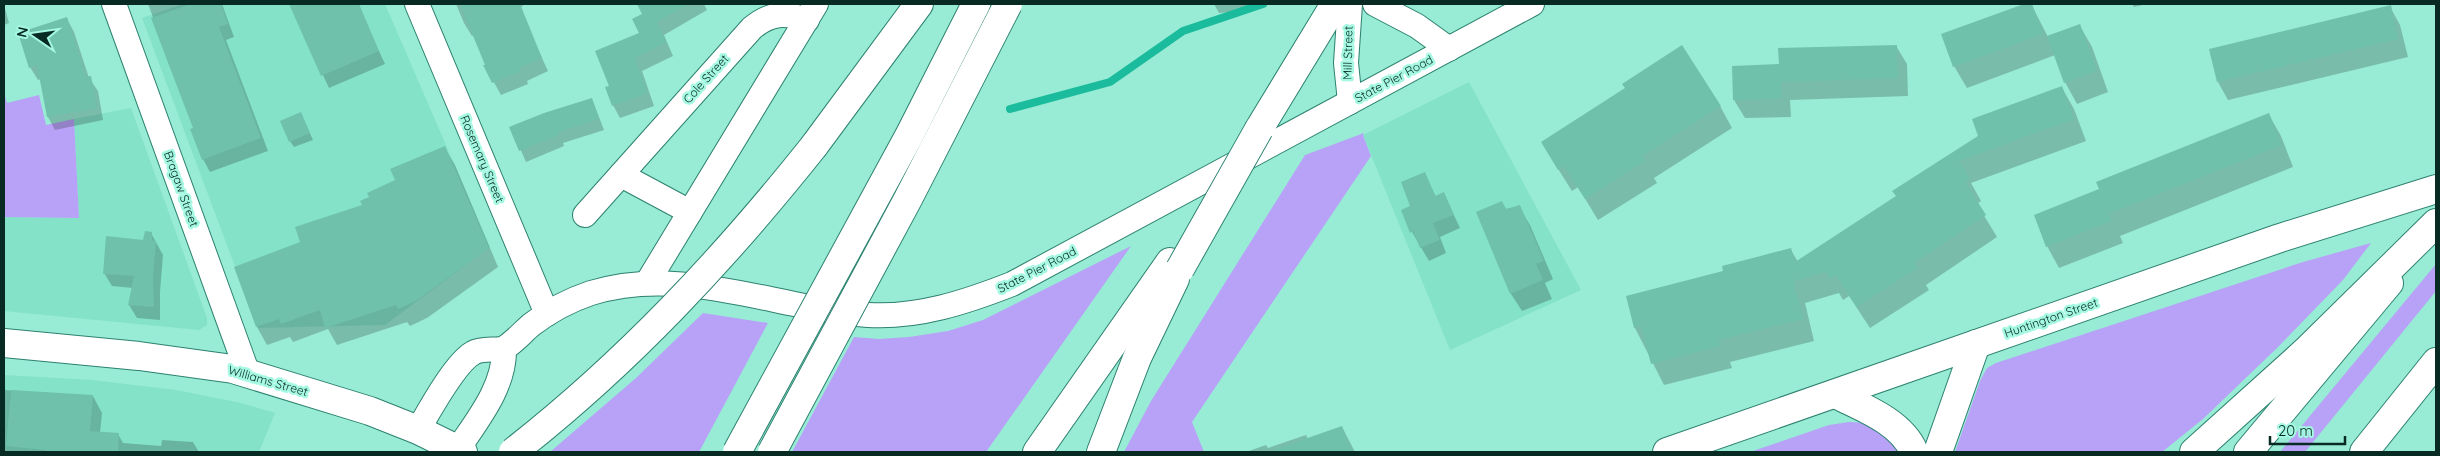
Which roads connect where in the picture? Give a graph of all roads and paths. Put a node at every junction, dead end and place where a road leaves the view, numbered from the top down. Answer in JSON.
{"nodes":[{"id":1,"x":114,"y":4,"type":"edge"},
{"id":2,"x":416,"y":4,"type":"edge"},
{"id":3,"x":919,"y":4,"type":"edge"},
{"id":4,"x":976,"y":4,"type":"edge"},
{"id":5,"x":1008,"y":4,"type":"edge"},
{"id":6,"x":1335,"y":4,"type":"edge"},
{"id":7,"x":1350,"y":4,"type":"edge"},
{"id":8,"x":1375,"y":4,"type":"edge"},
{"id":9,"x":1532,"y":4,"type":"edge"},
{"id":10,"x":812,"y":12,"type":"edge"},
{"id":11,"x":1448,"y":49,"type":"junction"},
{"id":12,"x":1350,"y":102,"type":"junction"},
{"id":13,"x":621,"y":175,"type":"junction"},
{"id":14,"x":2436,"y":189,"type":"edge"},
{"id":15,"x":690,"y":212,"type":"junction"},
{"id":16,"x":585,"y":215,"type":"dead end"},
{"id":17,"x":2436,"y":224,"type":"edge"},
{"id":18,"x":1175,"y":266,"type":"junction"},
{"id":19,"x":647,"y":283,"type":"junction"},
{"id":20,"x":546,"y":314,"type":"junction"},
{"id":21,"x":4,"y":343,"type":"edge"},
{"id":22,"x":1976,"y":344,"type":"junction"},
{"id":23,"x":504,"y":349,"type":"junction"},
{"id":24,"x":2436,"y":362,"type":"edge"},
{"id":25,"x":248,"y":374,"type":"junction"},
{"id":26,"x":1835,"y":394,"type":"junction"},
{"id":27,"x":418,"y":430,"type":"junction"},
{"id":28,"x":460,"y":451,"type":"edge"},
{"id":29,"x":513,"y":452,"type":"edge"},
{"id":30,"x":737,"y":452,"type":"edge"},
{"id":31,"x":772,"y":452,"type":"edge"},
{"id":32,"x":1037,"y":452,"type":"edge"},
{"id":33,"x":1101,"y":452,"type":"edge"},
{"id":34,"x":1667,"y":452,"type":"edge"},
{"id":35,"x":1914,"y":452,"type":"edge"},
{"id":36,"x":1938,"y":452,"type":"edge"},
{"id":37,"x":2194,"y":452,"type":"edge"},
{"id":38,"x":2248,"y":452,"type":"edge"},
{"id":39,"x":2364,"y":452,"type":"edge"}],
"edges":[{"from":1,"to":25,"type":"street","name":"Bragaw Street"},
{"from":2,"to":20,"type":"street","name":"Rosemary Street"},
{"from":3,"to":29,"type":"main road","bridge":true},
{"from":4,"to":30,"type":"main road","bridge":true},
{"from":5,"to":31,"type":"main road","bridge":true},
{"from":6,"to":18,"type":"main road","bridge":true},
{"from":7,"to":12,"type":"street","name":"Mill Street"},
{"from":8,"to":11,"type":"street"},
{"from":9,"to":11,"type":"street","name":"State Pier Road"},
{"from":10,"to":13,"type":"street","name":"Cole Street"},
{"from":10,"to":15,"type":"street","name":"Cole Street"},
{"from":11,"to":12,"type":"street","name":"State Pier Road"},
{"from":12,"to":19,"type":"street","name":"State Pier Road"},
{"from":13,"to":15,"type":"street"},
{"from":13,"to":16,"type":"street","name":"Cole Street"},
{"from":14,"to":22,"type":"main road","name":"Huntington Street"},
{"from":15,"to":19,"type":"street","name":"Cole Street"},
{"from":17,"to":37,"type":"main road"},
{"from":17,"to":38,"type":"main road"},
{"from":18,"to":32,"type":"main road"},
{"from":18,"to":33,"type":"main road"},
{"from":19,"to":20,"type":"street","name":"State Pier Road"},
{"from":20,"to":23,"type":"street","name":"State Pier Road"},
{"from":21,"to":25,"type":"main road","name":"Williams Street"},
{"from":22,"to":26,"type":"main road","name":"Huntington Street"},
{"from":22,"to":36,"type":"main road"},
{"from":23,"to":27,"type":"street"},
{"from":23,"to":28,"type":"street"},
{"from":24,"to":39,"type":"main road"},
{"from":25,"to":27,"type":"main road","name":"Williams Street"},
{"from":26,"to":34,"type":"main road","name":"Huntington Street"},
{"from":26,"to":35,"type":"main road"},
{"from":27,"to":28,"type":"main road","name":"Williams Street"}]}
